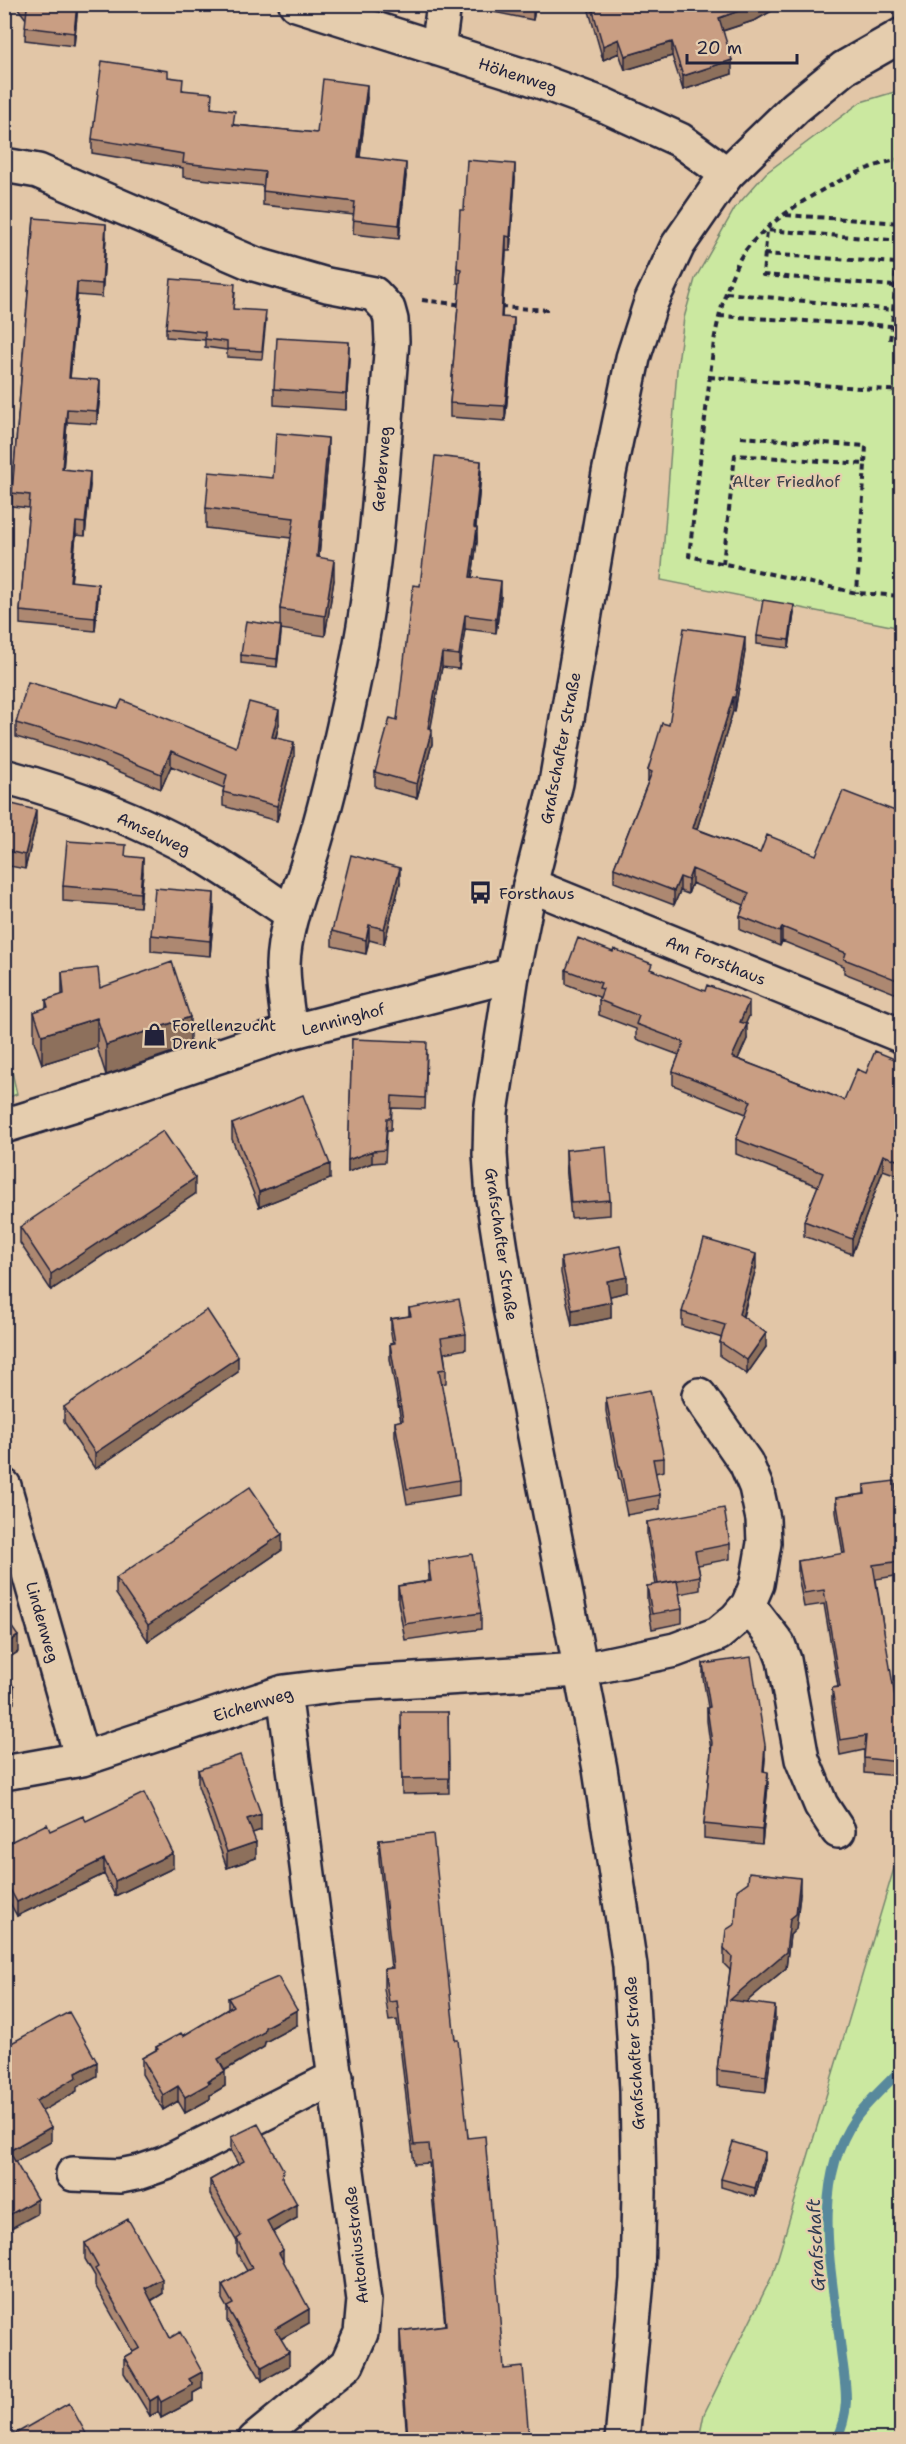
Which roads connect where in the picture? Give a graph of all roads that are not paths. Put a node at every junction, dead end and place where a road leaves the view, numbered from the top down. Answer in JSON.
{"nodes":[{"id":1,"x":296,"y":4,"type":"edge"},
{"id":2,"x":444,"y":4,"type":"edge"},
{"id":3,"x":902,"y":35,"type":"edge"},
{"id":4,"x":438,"y":49,"type":"junction"},
{"id":5,"x":4,"y":165,"type":"edge"},
{"id":6,"x":727,"y":174,"type":"junction"},
{"id":7,"x":4,"y":776,"type":"edge"},
{"id":8,"x":530,"y":885,"type":"junction"},
{"id":9,"x":292,"y":914,"type":"junction"},
{"id":10,"x":512,"y":975,"type":"junction"},
{"id":11,"x":290,"y":1032,"type":"junction"},
{"id":12,"x":902,"y":1036,"type":"edge"},
{"id":13,"x":4,"y":1126,"type":"edge"},
{"id":14,"x":699,"y":1395,"type":"dead end"},
{"id":15,"x":4,"y":1486,"type":"edge"},
{"id":16,"x":748,"y":1605,"type":"junction"},
{"id":17,"x":580,"y":1670,"type":"junction"},
{"id":18,"x":284,"y":1692,"type":"junction"},
{"id":19,"x":82,"y":1759,"type":"junction"},
{"id":20,"x":4,"y":1773,"type":"edge"},
{"id":21,"x":838,"y":1831,"type":"dead end"},
{"id":22,"x":336,"y":2077,"type":"junction"},
{"id":23,"x":73,"y":2174,"type":"dead end"},
{"id":24,"x":255,"y":2439,"type":"edge"},
{"id":25,"x":622,"y":2439,"type":"edge"}],
"edges":[{"from":1,"to":4,"type":"street","name":"Höhenweg"},
{"from":2,"to":4,"type":"street"},
{"from":3,"to":6,"type":"street","name":"Grafschafter Straße"},
{"from":4,"to":6,"type":"street","name":"Höhenweg"},
{"from":5,"to":9,"type":"street","name":"Gerberweg"},
{"from":6,"to":8,"type":"street","name":"Grafschafter Straße"},
{"from":7,"to":9,"type":"street","name":"Amselweg"},
{"from":8,"to":10,"type":"street","name":"Grafschafter Straße"},
{"from":8,"to":12,"type":"street","name":"Am Forsthaus"},
{"from":9,"to":11,"type":"street","name":"Gerberweg"},
{"from":10,"to":11,"type":"street","name":"Lenninghof"},
{"from":10,"to":17,"type":"street","name":"Grafschafter Straße"},
{"from":11,"to":13,"type":"street","name":"Lenninghof"},
{"from":14,"to":16,"type":"street"},
{"from":15,"to":19,"type":"street","name":"Lindenweg"},
{"from":16,"to":17,"type":"street"},
{"from":16,"to":21,"type":"street"},
{"from":17,"to":18,"type":"street","name":"Eichenweg"},
{"from":17,"to":25,"type":"street","name":"Grafschafter Straße"},
{"from":18,"to":19,"type":"street","name":"Eichenweg"},
{"from":18,"to":22,"type":"street","name":"Antoniusstraße"},
{"from":19,"to":20,"type":"street","name":"Eichenweg"},
{"from":22,"to":23,"type":"street"},
{"from":22,"to":24,"type":"street","name":"Antoniusstraße"}]}
